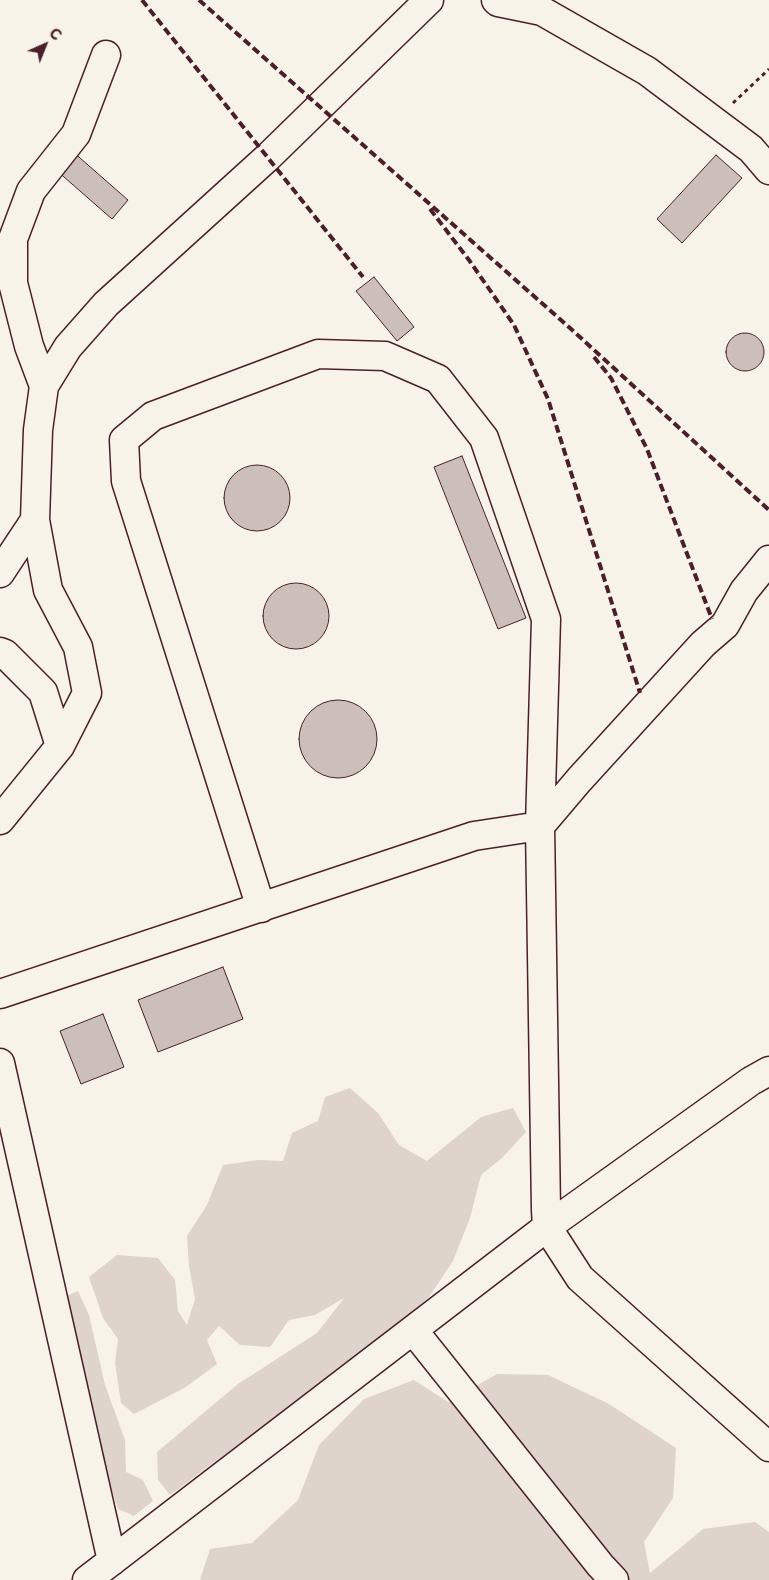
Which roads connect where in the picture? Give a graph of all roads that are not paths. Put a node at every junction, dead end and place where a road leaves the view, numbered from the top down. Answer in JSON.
{"nodes":[{"id":1,"x":429,"y":0,"type":"edge"},
{"id":2,"x":496,"y":0,"type":"edge"},
{"id":3,"x":106,"y":55,"type":"dead end"},
{"id":4,"x":769,"y":170,"type":"edge"},
{"id":5,"x":44,"y":386,"type":"junction"},
{"id":6,"x":35,"y":520,"type":"junction"},
{"id":7,"x":769,"y":560,"type":"edge"},
{"id":8,"x":0,"y":573,"type":"edge"},
{"id":9,"x":0,"y":652,"type":"edge"},
{"id":10,"x":60,"y":746,"type":"junction"},
{"id":11,"x":0,"y":820,"type":"edge"},
{"id":12,"x":540,"y":826,"type":"junction"},
{"id":13,"x":261,"y":908,"type":"junction"},
{"id":14,"x":0,"y":994,"type":"edge"},
{"id":15,"x":0,"y":1063,"type":"edge"},
{"id":16,"x":769,"y":1071,"type":"edge"},
{"id":17,"x":547,"y":1227,"type":"junction"},
{"id":18,"x":413,"y":1330,"type":"junction"},
{"id":19,"x":769,"y":1448,"type":"edge"},
{"id":20,"x":112,"y":1561,"type":"junction"},
{"id":21,"x":87,"y":1580,"type":"edge"},
{"id":22,"x":614,"y":1580,"type":"edge"}],
"edges":[{"from":1,"to":5,"type":"street"},
{"from":2,"to":4,"type":"street"},
{"from":3,"to":5,"type":"street"},
{"from":5,"to":6,"type":"street"},
{"from":6,"to":8,"type":"street"},
{"from":6,"to":10,"type":"street"},
{"from":7,"to":12,"type":"street"},
{"from":9,"to":10,"type":"street"},
{"from":10,"to":11,"type":"street"},
{"from":12,"to":13,"type":"street"},
{"from":12,"to":13,"type":"street"},
{"from":12,"to":17,"type":"street"},
{"from":13,"to":14,"type":"street"},
{"from":15,"to":20,"type":"street"},
{"from":16,"to":17,"type":"street"},
{"from":17,"to":18,"type":"street"},
{"from":17,"to":19,"type":"street"},
{"from":18,"to":20,"type":"street"},
{"from":18,"to":22,"type":"street"},
{"from":20,"to":21,"type":"street"}]}
